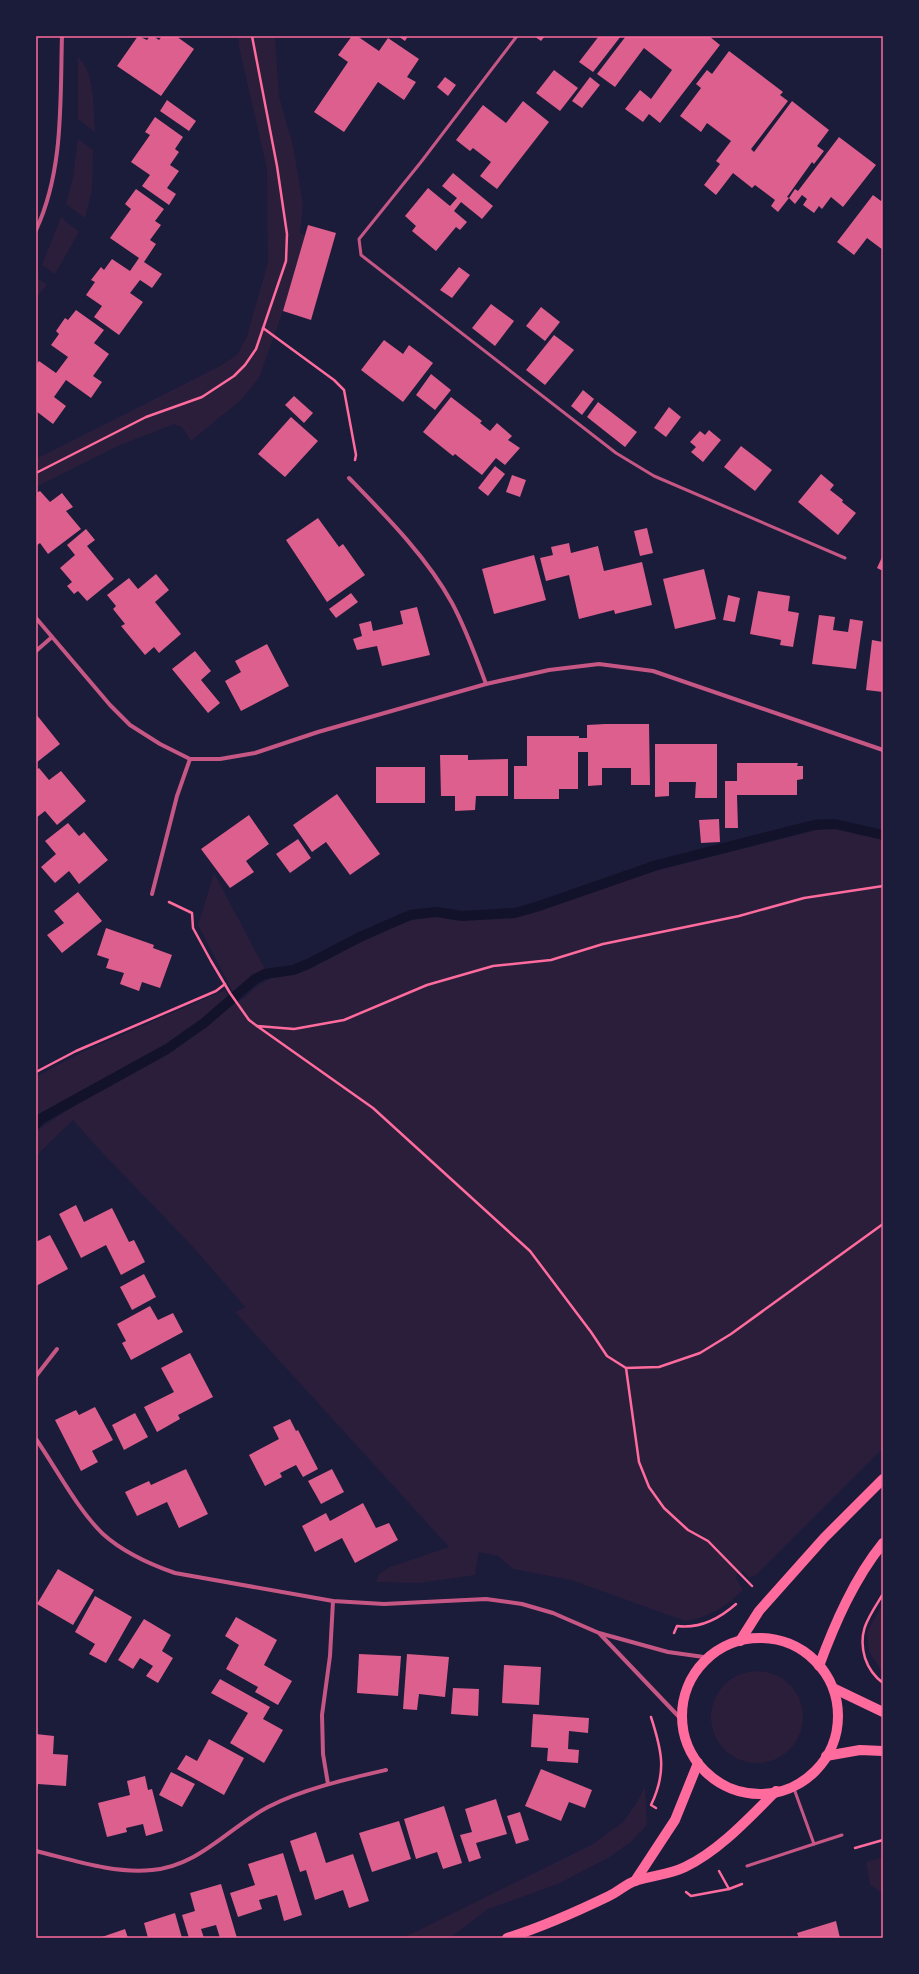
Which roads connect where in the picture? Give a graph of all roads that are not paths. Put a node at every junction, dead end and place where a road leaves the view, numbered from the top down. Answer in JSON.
{"nodes":[{"id":1,"x":62,"y":36,"type":"edge"},
{"id":2,"x":517,"y":36,"type":"edge"},
{"id":3,"x":36,"y":230,"type":"edge"},
{"id":4,"x":349,"y":478,"type":"road end"},
{"id":5,"x":845,"y":558,"type":"dead end"},
{"id":6,"x":36,"y":618,"type":"edge"},
{"id":7,"x":52,"y":637,"type":"junction"},
{"id":8,"x":36,"y":651,"type":"edge"},
{"id":9,"x":486,"y":684,"type":"junction"},
{"id":10,"x":883,"y":750,"type":"edge"},
{"id":11,"x":190,"y":759,"type":"junction"},
{"id":12,"x":152,"y":894,"type":"road end"},
{"id":13,"x":57,"y":1350,"type":"dead end"},
{"id":14,"x":36,"y":1376,"type":"edge"},
{"id":15,"x":36,"y":1439,"type":"edge"},
{"id":16,"x":883,"y":1479,"type":"edge"},
{"id":17,"x":883,"y":1543,"type":"edge"},
{"id":18,"x":333,"y":1601,"type":"junction"},
{"id":19,"x":599,"y":1633,"type":"junction"},
{"id":20,"x":740,"y":1641,"type":"junction"},
{"id":21,"x":711,"y":1658,"type":"junction"},
{"id":22,"x":819,"y":1666,"type":"junction"},
{"id":23,"x":835,"y":1689,"type":"junction"},
{"id":24,"x":883,"y":1712,"type":"edge"},
{"id":25,"x":681,"y":1719,"type":"junction"},
{"id":26,"x":883,"y":1751,"type":"edge"},
{"id":27,"x":826,"y":1756,"type":"junction"},
{"id":28,"x":698,"y":1763,"type":"junction"},
{"id":29,"x":386,"y":1770,"type":"dead end"},
{"id":30,"x":328,"y":1784,"type":"junction"},
{"id":31,"x":792,"y":1786,"type":"junction"},
{"id":32,"x":776,"y":1791,"type":"junction"},
{"id":33,"x":842,"y":1835,"type":"dead end"},
{"id":34,"x":814,"y":1844,"type":"junction"},
{"id":35,"x":36,"y":1851,"type":"edge"},
{"id":36,"x":747,"y":1866,"type":"dead end"},
{"id":37,"x":635,"y":1881,"type":"junction"},
{"id":38,"x":507,"y":1938,"type":"edge"}],
"edges":[{"from":1,"to":3,"type":"street"},
{"from":2,"to":5,"type":"lane"},
{"from":4,"to":9,"type":"street"},
{"from":6,"to":7,"type":"street"},
{"from":7,"to":8,"type":"street"},
{"from":7,"to":11,"type":"street"},
{"from":9,"to":10,"type":"street"},
{"from":9,"to":11,"type":"street"},
{"from":11,"to":12,"type":"street"},
{"from":13,"to":14,"type":"street"},
{"from":15,"to":18,"type":"street"},
{"from":16,"to":20,"type":"main road"},
{"from":17,"to":22,"type":"main road"},
{"from":18,"to":19,"type":"street"},
{"from":18,"to":30,"type":"street"},
{"from":19,"to":21,"type":"street"},
{"from":19,"to":25,"type":"street"},
{"from":20,"to":21,"type":"main road"},
{"from":20,"to":22,"type":"main road"},
{"from":21,"to":25,"type":"main road"},
{"from":22,"to":23,"type":"main road"},
{"from":23,"to":24,"type":"main road"},
{"from":23,"to":27,"type":"main road"},
{"from":25,"to":28,"type":"main road"},
{"from":26,"to":27,"type":"main road"},
{"from":27,"to":31,"type":"main road"},
{"from":28,"to":32,"type":"main road"},
{"from":28,"to":37,"type":"main road"},
{"from":29,"to":30,"type":"street"},
{"from":30,"to":35,"type":"street"},
{"from":31,"to":32,"type":"main road"},
{"from":31,"to":34,"type":"lane"},
{"from":32,"to":37,"type":"main road"},
{"from":33,"to":34,"type":"lane"},
{"from":34,"to":36,"type":"lane"},
{"from":37,"to":38,"type":"main road"}]}
